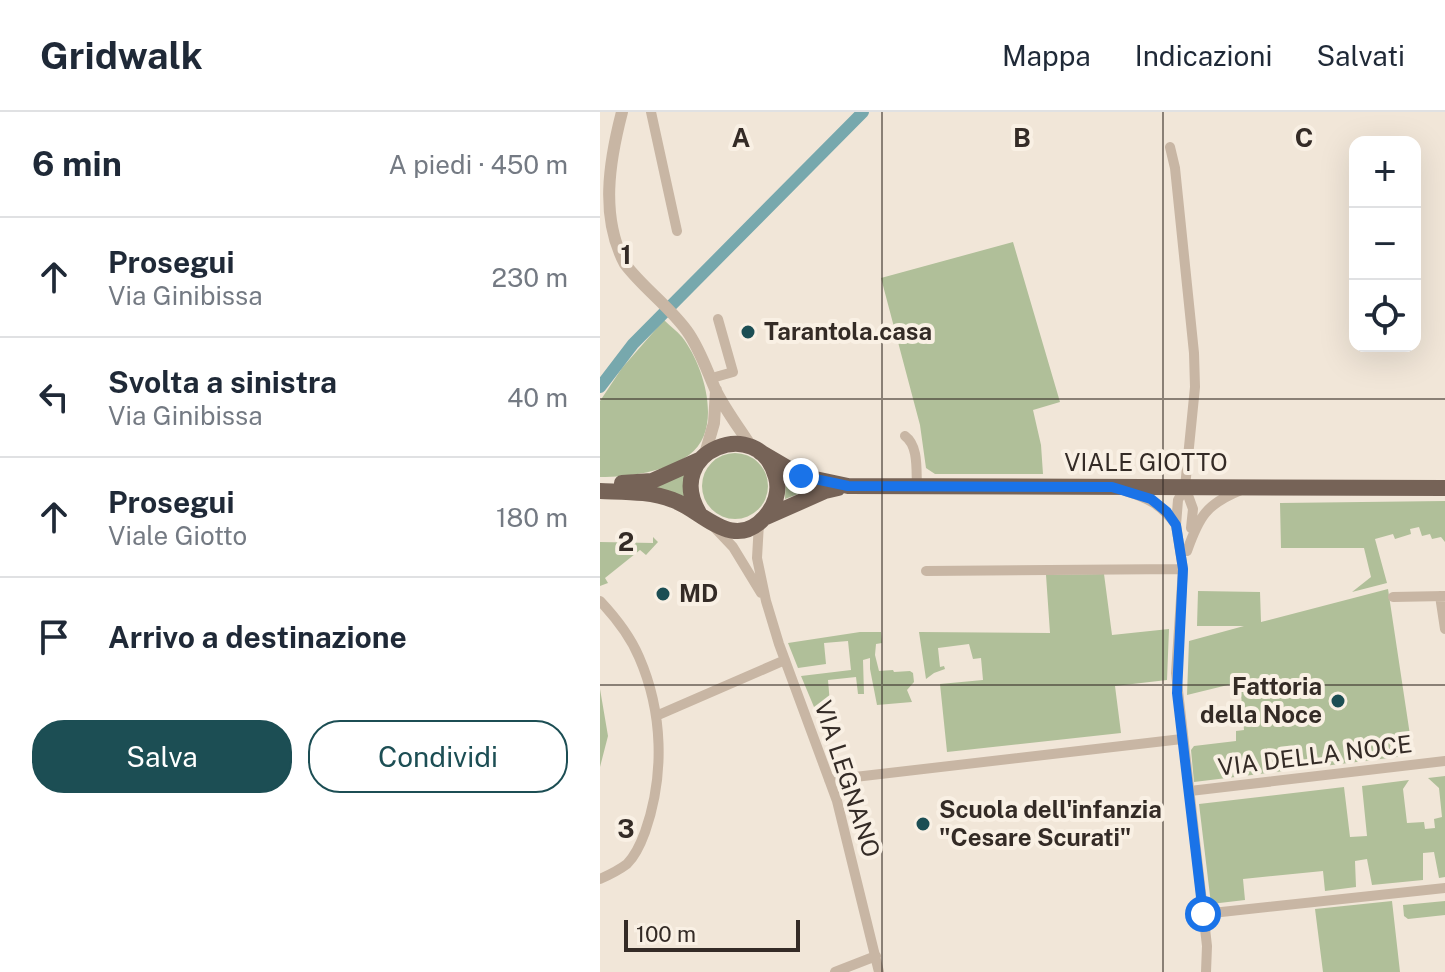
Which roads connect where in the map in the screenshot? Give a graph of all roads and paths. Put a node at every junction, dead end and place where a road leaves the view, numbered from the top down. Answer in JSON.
{"nodes":[{"id":1,"x":622,"y":112,"type":"edge"},
{"id":2,"x":651,"y":112,"type":"edge"},
{"id":3,"x":1170,"y":147,"type":"dead end"},
{"id":4,"x":677,"y":231,"type":"dead end"},
{"id":5,"x":718,"y":319,"type":"dead end"},
{"id":6,"x":714,"y":384,"type":"junction"},
{"id":7,"x":905,"y":436,"type":"dead end"},
{"id":8,"x":756,"y":450,"type":"junction"},
{"id":9,"x":703,"y":457,"type":"junction"},
{"id":10,"x":848,"y":486,"type":"junction"},
{"id":11,"x":917,"y":487,"type":"junction"},
{"id":12,"x":1112,"y":487,"type":"junction"},
{"id":13,"x":1185,"y":487,"type":"junction"},
{"id":14,"x":1249,"y":487,"type":"junction"},
{"id":15,"x":600,"y":488,"type":"edge"},
{"id":16,"x":1445,"y":488,"type":"edge"},
{"id":17,"x":699,"y":513,"type":"junction"},
{"id":18,"x":762,"y":520,"type":"junction"},
{"id":19,"x":1176,"y":525,"type":"junction"},
{"id":20,"x":713,"y":526,"type":"junction"},
{"id":21,"x":1187,"y":551,"type":"junction"},
{"id":22,"x":1183,"y":569,"type":"junction"},
{"id":23,"x":926,"y":571,"type":"dead end"},
{"id":24,"x":1442,"y":596,"type":"edge"},
{"id":25,"x":1393,"y":597,"type":"dead end"},
{"id":26,"x":600,"y":601,"type":"edge"},
{"id":27,"x":766,"y":601,"type":"junction"},
{"id":28,"x":1445,"y":629,"type":"edge"},
{"id":29,"x":785,"y":660,"type":"junction"},
{"id":30,"x":656,"y":716,"type":"junction"},
{"id":31,"x":1182,"y":739,"type":"junction"},
{"id":32,"x":1445,"y":761,"type":"edge"},
{"id":33,"x":829,"y":780,"type":"junction"},
{"id":34,"x":1190,"y":791,"type":"junction"},
{"id":35,"x":600,"y":879,"type":"edge"},
{"id":36,"x":1445,"y":888,"type":"edge"},
{"id":37,"x":1203,"y":914,"type":"junction"},
{"id":38,"x":876,"y":956,"type":"junction"},
{"id":39,"x":835,"y":972,"type":"edge"},
{"id":40,"x":879,"y":972,"type":"edge"},
{"id":41,"x":1206,"y":972,"type":"edge"}],
"edges":[{"from":1,"to":6,"type":"street"},
{"from":2,"to":4,"type":"street"},
{"from":3,"to":13,"type":"street"},
{"from":5,"to":6,"type":"street"},
{"from":6,"to":8,"type":"street"},
{"from":6,"to":9,"type":"street"},
{"from":7,"to":11,"type":"street"},
{"from":8,"to":9,"type":"main road"},
{"from":8,"to":10,"type":"main road","name":"VIALE GIOTTO"},
{"from":8,"to":18,"type":"main road"},
{"from":9,"to":15,"type":"main road"},
{"from":9,"to":17,"type":"main road"},
{"from":10,"to":11,"type":"main road","name":"VIALE GIOTTO"},
{"from":10,"to":18,"type":"main road","name":"VIALE GIOTTO"},
{"from":11,"to":12,"type":"main road","name":"VIALE GIOTTO"},
{"from":12,"to":13,"type":"main road","name":"VIALE GIOTTO"},
{"from":12,"to":19,"type":"street"},
{"from":13,"to":14,"type":"main road","name":"VIALE GIOTTO"},
{"from":13,"to":19,"type":"street"},
{"from":13,"to":21,"type":"street"},
{"from":14,"to":16,"type":"main road","name":"VIALE GIOTTO"},
{"from":14,"to":21,"type":"street"},
{"from":15,"to":17,"type":"main road"},
{"from":17,"to":20,"type":"main road"},
{"from":18,"to":20,"type":"main road","name":"VIALE GIOTTO"},
{"from":18,"to":27,"type":"street","name":"VIA LEGNANO"},
{"from":19,"to":22,"type":"street"},
{"from":20,"to":27,"type":"street","name":"VIA LEGNANO"},
{"from":21,"to":22,"type":"street"},
{"from":22,"to":23,"type":"street"},
{"from":22,"to":31,"type":"street"},
{"from":24,"to":25,"type":"street"},
{"from":24,"to":28,"type":"street"},
{"from":26,"to":30,"type":"street"},
{"from":27,"to":29,"type":"street","name":"VIA LEGNANO"},
{"from":29,"to":30,"type":"street"},
{"from":29,"to":33,"type":"street","name":"VIA LEGNANO"},
{"from":30,"to":35,"type":"street"},
{"from":31,"to":33,"type":"street"},
{"from":31,"to":34,"type":"street"},
{"from":32,"to":34,"type":"street","name":"VIA DELLA NOCE"},
{"from":33,"to":38,"type":"street","name":"VIA LEGNANO"},
{"from":34,"to":37,"type":"street"},
{"from":36,"to":37,"type":"street"},
{"from":37,"to":41,"type":"street"},
{"from":38,"to":39,"type":"street"},
{"from":38,"to":40,"type":"street","name":"VIA LEGNANO"}]}
